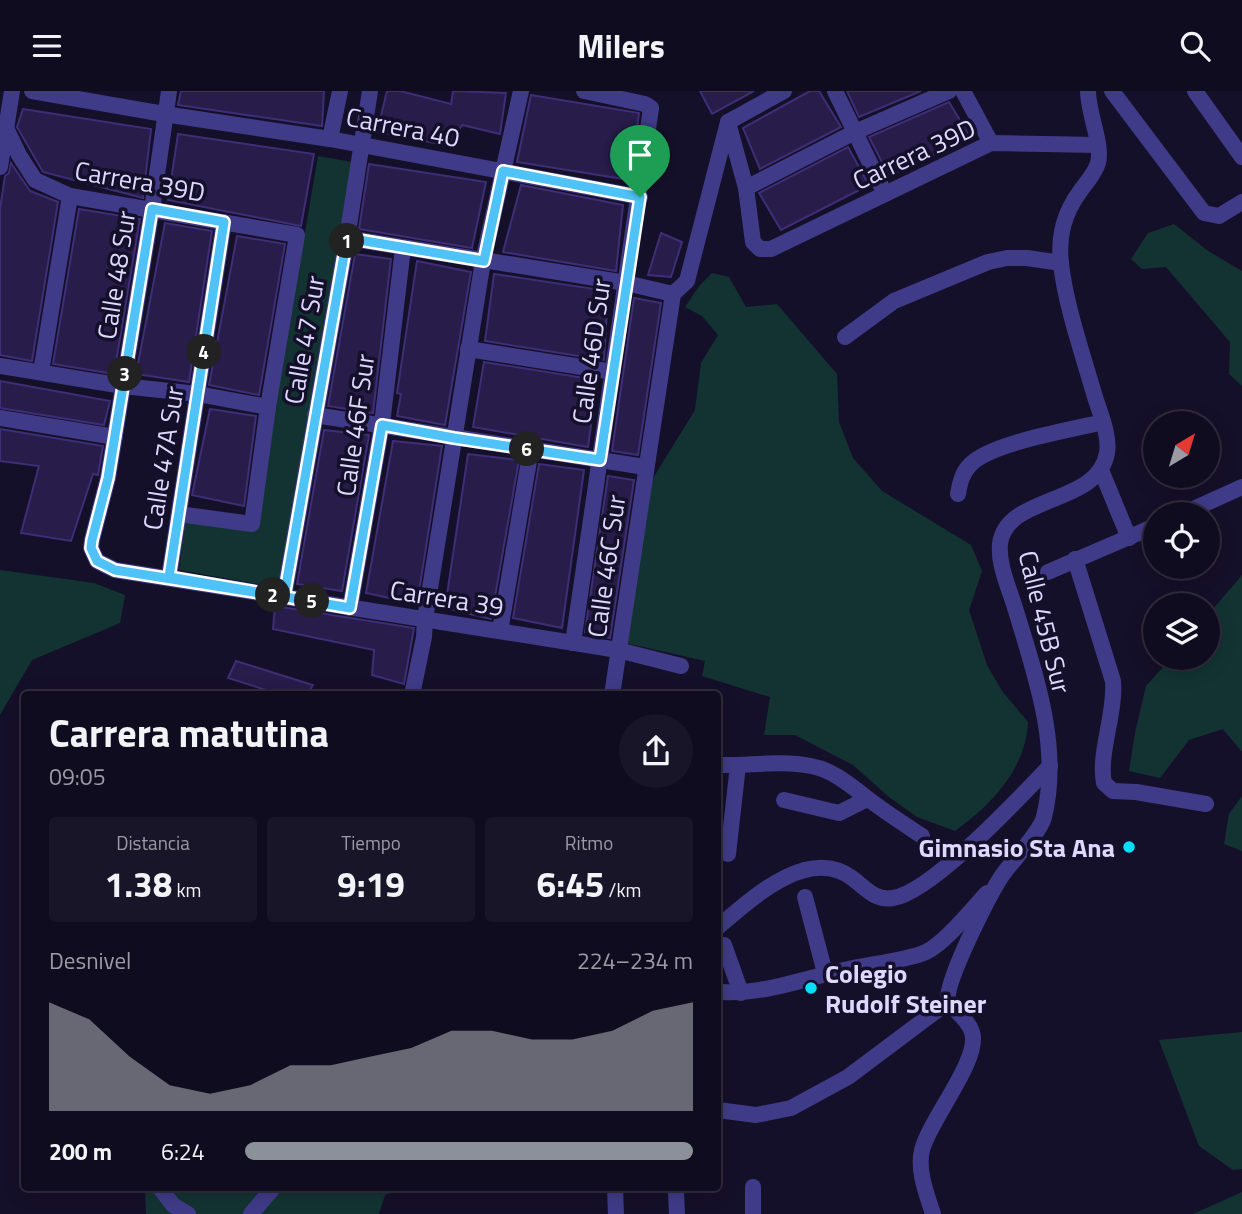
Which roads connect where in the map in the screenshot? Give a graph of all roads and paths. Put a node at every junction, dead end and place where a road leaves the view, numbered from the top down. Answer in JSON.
{"nodes":[{"id":1,"x":12,"y":91,"type":"edge"},
{"id":2,"x":32,"y":91,"type":"edge"},
{"id":3,"x":169,"y":91,"type":"edge"},
{"id":4,"x":340,"y":91,"type":"edge"},
{"id":5,"x":370,"y":91,"type":"edge"},
{"id":6,"x":521,"y":91,"type":"edge"},
{"id":7,"x":784,"y":91,"type":"edge"},
{"id":8,"x":835,"y":91,"type":"edge"},
{"id":9,"x":949,"y":91,"type":"edge"},
{"id":10,"x":963,"y":91,"type":"edge"},
{"id":11,"x":1088,"y":91,"type":"edge"},
{"id":12,"x":1112,"y":91,"type":"edge"},
{"id":13,"x":1195,"y":91,"type":"edge"},
{"id":14,"x":594,"y":92,"type":"edge"},
{"id":15,"x":164,"y":114,"type":"junction"},
{"id":16,"x":728,"y":122,"type":"junction"},
{"id":17,"x":6,"y":128,"type":"junction"},
{"id":18,"x":855,"y":132,"type":"junction"},
{"id":19,"x":330,"y":139,"type":"junction"},
{"id":20,"x":991,"y":143,"type":"junction"},
{"id":21,"x":1098,"y":145,"type":"junction"},
{"id":22,"x":362,"y":146,"type":"junction"},
{"id":23,"x":1242,"y":157,"type":"edge"},
{"id":24,"x":0,"y":167,"type":"edge"},
{"id":25,"x":503,"y":171,"type":"junction"},
{"id":26,"x":746,"y":188,"type":"junction"},
{"id":27,"x":885,"y":194,"type":"junction"},
{"id":28,"x":69,"y":196,"type":"junction"},
{"id":29,"x":640,"y":197,"type":"junction"},
{"id":30,"x":1242,"y":202,"type":"edge"},
{"id":31,"x":152,"y":209,"type":"junction"},
{"id":32,"x":224,"y":222,"type":"junction"},
{"id":33,"x":298,"y":235,"type":"joint"},
{"id":34,"x":347,"y":238,"type":"junction"},
{"id":35,"x":404,"y":248,"type":"junction"},
{"id":36,"x":484,"y":261,"type":"junction"},
{"id":37,"x":1061,"y":263,"type":"junction"},
{"id":38,"x":626,"y":283,"type":"junction"},
{"id":39,"x":673,"y":294,"type":"junction"},
{"id":40,"x":845,"y":337,"type":"dead end"},
{"id":41,"x":468,"y":349,"type":"junction"},
{"id":42,"x":0,"y":366,"type":"edge"},
{"id":43,"x":41,"y":372,"type":"junction"},
{"id":44,"x":613,"y":372,"type":"junction"},
{"id":45,"x":123,"y":386,"type":"junction"},
{"id":46,"x":198,"y":394,"type":"junction"},
{"id":47,"x":268,"y":407,"type":"junction"},
{"id":48,"x":315,"y":415,"type":"junction"},
{"id":49,"x":0,"y":418,"type":"edge"},
{"id":50,"x":1103,"y":422,"type":"junction"},
{"id":51,"x":382,"y":425,"type":"junction"},
{"id":52,"x":115,"y":437,"type":"junction"},
{"id":53,"x":454,"y":438,"type":"junction"},
{"id":54,"x":531,"y":449,"type":"junction"},
{"id":55,"x":600,"y":460,"type":"junction"},
{"id":56,"x":645,"y":467,"type":"junction"},
{"id":57,"x":1101,"y":470,"type":"junction"},
{"id":58,"x":1242,"y":487,"type":"edge"},
{"id":59,"x":958,"y":494,"type":"dead end"},
{"id":60,"x":1209,"y":502,"type":"edge"},
{"id":61,"x":179,"y":514,"type":"junction"},
{"id":62,"x":1143,"y":532,"type":"edge"},
{"id":63,"x":1129,"y":538,"type":"junction"},
{"id":64,"x":91,"y":548,"type":"joint"},
{"id":65,"x":1075,"y":559,"type":"junction"},
{"id":66,"x":1048,"y":572,"type":"dead end"},
{"id":67,"x":169,"y":577,"type":"junction"},
{"id":68,"x":284,"y":597,"type":"junction"},
{"id":69,"x":350,"y":608,"type":"junction"},
{"id":70,"x":425,"y":619,"type":"junction"},
{"id":71,"x":500,"y":631,"type":"junction"},
{"id":72,"x":573,"y":643,"type":"junction"},
{"id":73,"x":618,"y":650,"type":"junction"},
{"id":74,"x":681,"y":666,"type":"dead end"},
{"id":75,"x":413,"y":691,"type":"edge"},
{"id":76,"x":613,"y":691,"type":"edge"},
{"id":77,"x":721,"y":765,"type":"edge"},
{"id":78,"x":738,"y":765,"type":"junction"},
{"id":79,"x":1050,"y":766,"type":"junction"},
{"id":80,"x":867,"y":799,"type":"junction"},
{"id":81,"x":784,"y":800,"type":"dead end"},
{"id":82,"x":1206,"y":804,"type":"dead end"},
{"id":83,"x":922,"y":836,"type":"dead end"},
{"id":84,"x":727,"y":854,"type":"dead end"},
{"id":85,"x":1000,"y":878,"type":"junction"},
{"id":86,"x":805,"y":897,"type":"dead end"},
{"id":87,"x":721,"y":925,"type":"edge"},
{"id":88,"x":724,"y":944,"type":"dead end"},
{"id":89,"x":825,"y":973,"type":"junction"},
{"id":90,"x":722,"y":992,"type":"dead end"},
{"id":91,"x":741,"y":993,"type":"junction"},
{"id":92,"x":948,"y":1002,"type":"junction"},
{"id":93,"x":721,"y":1110,"type":"edge"},
{"id":94,"x":752,"y":1187,"type":"dead end"},
{"id":95,"x":162,"y":1191,"type":"edge"},
{"id":96,"x":270,"y":1191,"type":"edge"},
{"id":97,"x":615,"y":1191,"type":"edge"},
{"id":98,"x":676,"y":1191,"type":"dead end"},
{"id":99,"x":188,"y":1214,"type":"edge"},
{"id":100,"x":251,"y":1214,"type":"edge"},
{"id":101,"x":616,"y":1214,"type":"edge"},
{"id":102,"x":677,"y":1214,"type":"edge"},
{"id":103,"x":753,"y":1214,"type":"edge"},
{"id":104,"x":933,"y":1214,"type":"edge"}],
"edges":[{"from":1,"to":17,"type":"street"},
{"from":2,"to":15,"type":"street","name":"Carrera 40"},
{"from":3,"to":15,"type":"street","name":"Calle 48 Sur"},
{"from":4,"to":19,"type":"street"},
{"from":5,"to":22,"type":"street","name":"Calle 47 Sur"},
{"from":6,"to":25,"type":"street"},
{"from":7,"to":16,"type":"street"},
{"from":8,"to":18,"type":"street"},
{"from":9,"to":18,"type":"street"},
{"from":10,"to":20,"type":"street"},
{"from":11,"to":21,"type":"street"},
{"from":12,"to":30,"type":"street"},
{"from":13,"to":23,"type":"street"},
{"from":14,"to":29,"type":"street","name":"Calle 46D Sur"},
{"from":15,"to":19,"type":"street","name":"Carrera 40"},
{"from":15,"to":31,"type":"street","name":"Calle 48 Sur"},
{"from":16,"to":26,"type":"street"},
{"from":16,"to":39,"type":"street","name":"Calle 46C Sur"},
{"from":17,"to":24,"type":"street"},
{"from":17,"to":28,"type":"street","name":"Carrera 39D"},
{"from":18,"to":26,"type":"street"},
{"from":18,"to":27,"type":"street"},
{"from":19,"to":22,"type":"street","name":"Carrera 40"},
{"from":20,"to":21,"type":"street","name":"Carrera 39D"},
{"from":20,"to":27,"type":"street","name":"Carrera 39D"},
{"from":21,"to":37,"type":"street"},
{"from":22,"to":25,"type":"street","name":"Carrera 40"},
{"from":22,"to":34,"type":"street","name":"Calle 47 Sur"},
{"from":25,"to":29,"type":"street","name":"Carrera 40"},
{"from":25,"to":36,"type":"street"},
{"from":26,"to":27,"type":"street","name":"Carrera 39D"},
{"from":28,"to":31,"type":"street","name":"Carrera 39D"},
{"from":28,"to":43,"type":"street"},
{"from":29,"to":38,"type":"street","name":"Calle 46D Sur"},
{"from":31,"to":32,"type":"street","name":"Carrera 39D"},
{"from":31,"to":45,"type":"street","name":"Calle 48 Sur"},
{"from":32,"to":33,"type":"street","name":"Carrera 39D"},
{"from":32,"to":46,"type":"street","name":"Calle 47A Sur"},
{"from":33,"to":47,"type":"street","name":"Calle 47 Sur"},
{"from":34,"to":35,"type":"street"},
{"from":34,"to":48,"type":"street","name":"Calle 47 Sur"},
{"from":35,"to":36,"type":"street"},
{"from":35,"to":51,"type":"street","name":"Calle 46F Sur"},
{"from":36,"to":38,"type":"street"},
{"from":36,"to":41,"type":"street"},
{"from":37,"to":40,"type":"street"},
{"from":37,"to":50,"type":"street"},
{"from":38,"to":39,"type":"street"},
{"from":38,"to":44,"type":"street","name":"Calle 46D Sur"},
{"from":39,"to":56,"type":"street","name":"Calle 46C Sur"},
{"from":41,"to":44,"type":"street"},
{"from":41,"to":53,"type":"street"},
{"from":42,"to":43,"type":"street"},
{"from":43,"to":45,"type":"street"},
{"from":44,"to":55,"type":"street","name":"Calle 46D Sur"},
{"from":45,"to":46,"type":"street"},
{"from":45,"to":52,"type":"street","name":"Calle 48 Sur"},
{"from":46,"to":47,"type":"street"},
{"from":46,"to":61,"type":"street","name":"Calle 47A Sur"},
{"from":47,"to":61,"type":"street","name":"Calle 47 Sur"},
{"from":48,"to":51,"type":"street"},
{"from":48,"to":68,"type":"street","name":"Calle 47 Sur"},
{"from":49,"to":52,"type":"street"},
{"from":50,"to":57,"type":"street"},
{"from":50,"to":59,"type":"street"},
{"from":51,"to":53,"type":"street"},
{"from":51,"to":69,"type":"street","name":"Calle 46F Sur"},
{"from":52,"to":64,"type":"street","name":"Calle 48 Sur"},
{"from":53,"to":54,"type":"street"},
{"from":53,"to":70,"type":"street"},
{"from":54,"to":55,"type":"street"},
{"from":54,"to":71,"type":"street"},
{"from":55,"to":56,"type":"street"},
{"from":55,"to":72,"type":"street","name":"Calle 46D Sur"},
{"from":56,"to":73,"type":"street","name":"Calle 46C Sur"},
{"from":57,"to":63,"type":"street"},
{"from":57,"to":79,"type":"street","name":"Calle 45B Sur"},
{"from":58,"to":60,"type":"street"},
{"from":61,"to":67,"type":"street","name":"Calle 47A Sur"},
{"from":62,"to":63,"type":"street"},
{"from":63,"to":65,"type":"street"},
{"from":64,"to":67,"type":"street","name":"Carrera 39"},
{"from":65,"to":66,"type":"street"},
{"from":65,"to":82,"type":"street"},
{"from":67,"to":68,"type":"street","name":"Carrera 39"},
{"from":68,"to":69,"type":"street","name":"Carrera 39"},
{"from":69,"to":70,"type":"street","name":"Carrera 39"},
{"from":70,"to":71,"type":"street","name":"Carrera 39"},
{"from":70,"to":75,"type":"street"},
{"from":71,"to":72,"type":"street","name":"Carrera 39"},
{"from":72,"to":73,"type":"street","name":"Carrera 39"},
{"from":73,"to":74,"type":"street","name":"Carrera 39"},
{"from":73,"to":76,"type":"street","name":"Calle 46C Sur"},
{"from":77,"to":78,"type":"street"},
{"from":78,"to":80,"type":"street"},
{"from":78,"to":84,"type":"street"},
{"from":79,"to":85,"type":"street","name":"Calle 45B Sur"},
{"from":79,"to":87,"type":"street"},
{"from":80,"to":81,"type":"street"},
{"from":80,"to":83,"type":"street"},
{"from":85,"to":89,"type":"street"},
{"from":85,"to":92,"type":"street"},
{"from":86,"to":89,"type":"street"},
{"from":88,"to":91,"type":"street"},
{"from":89,"to":91,"type":"street"},
{"from":90,"to":91,"type":"street"},
{"from":92,"to":93,"type":"street"},
{"from":92,"to":104,"type":"street"},
{"from":94,"to":103,"type":"street"},
{"from":95,"to":99,"type":"street"},
{"from":96,"to":100,"type":"street"},
{"from":97,"to":101,"type":"street"},
{"from":98,"to":102,"type":"street"}]}
